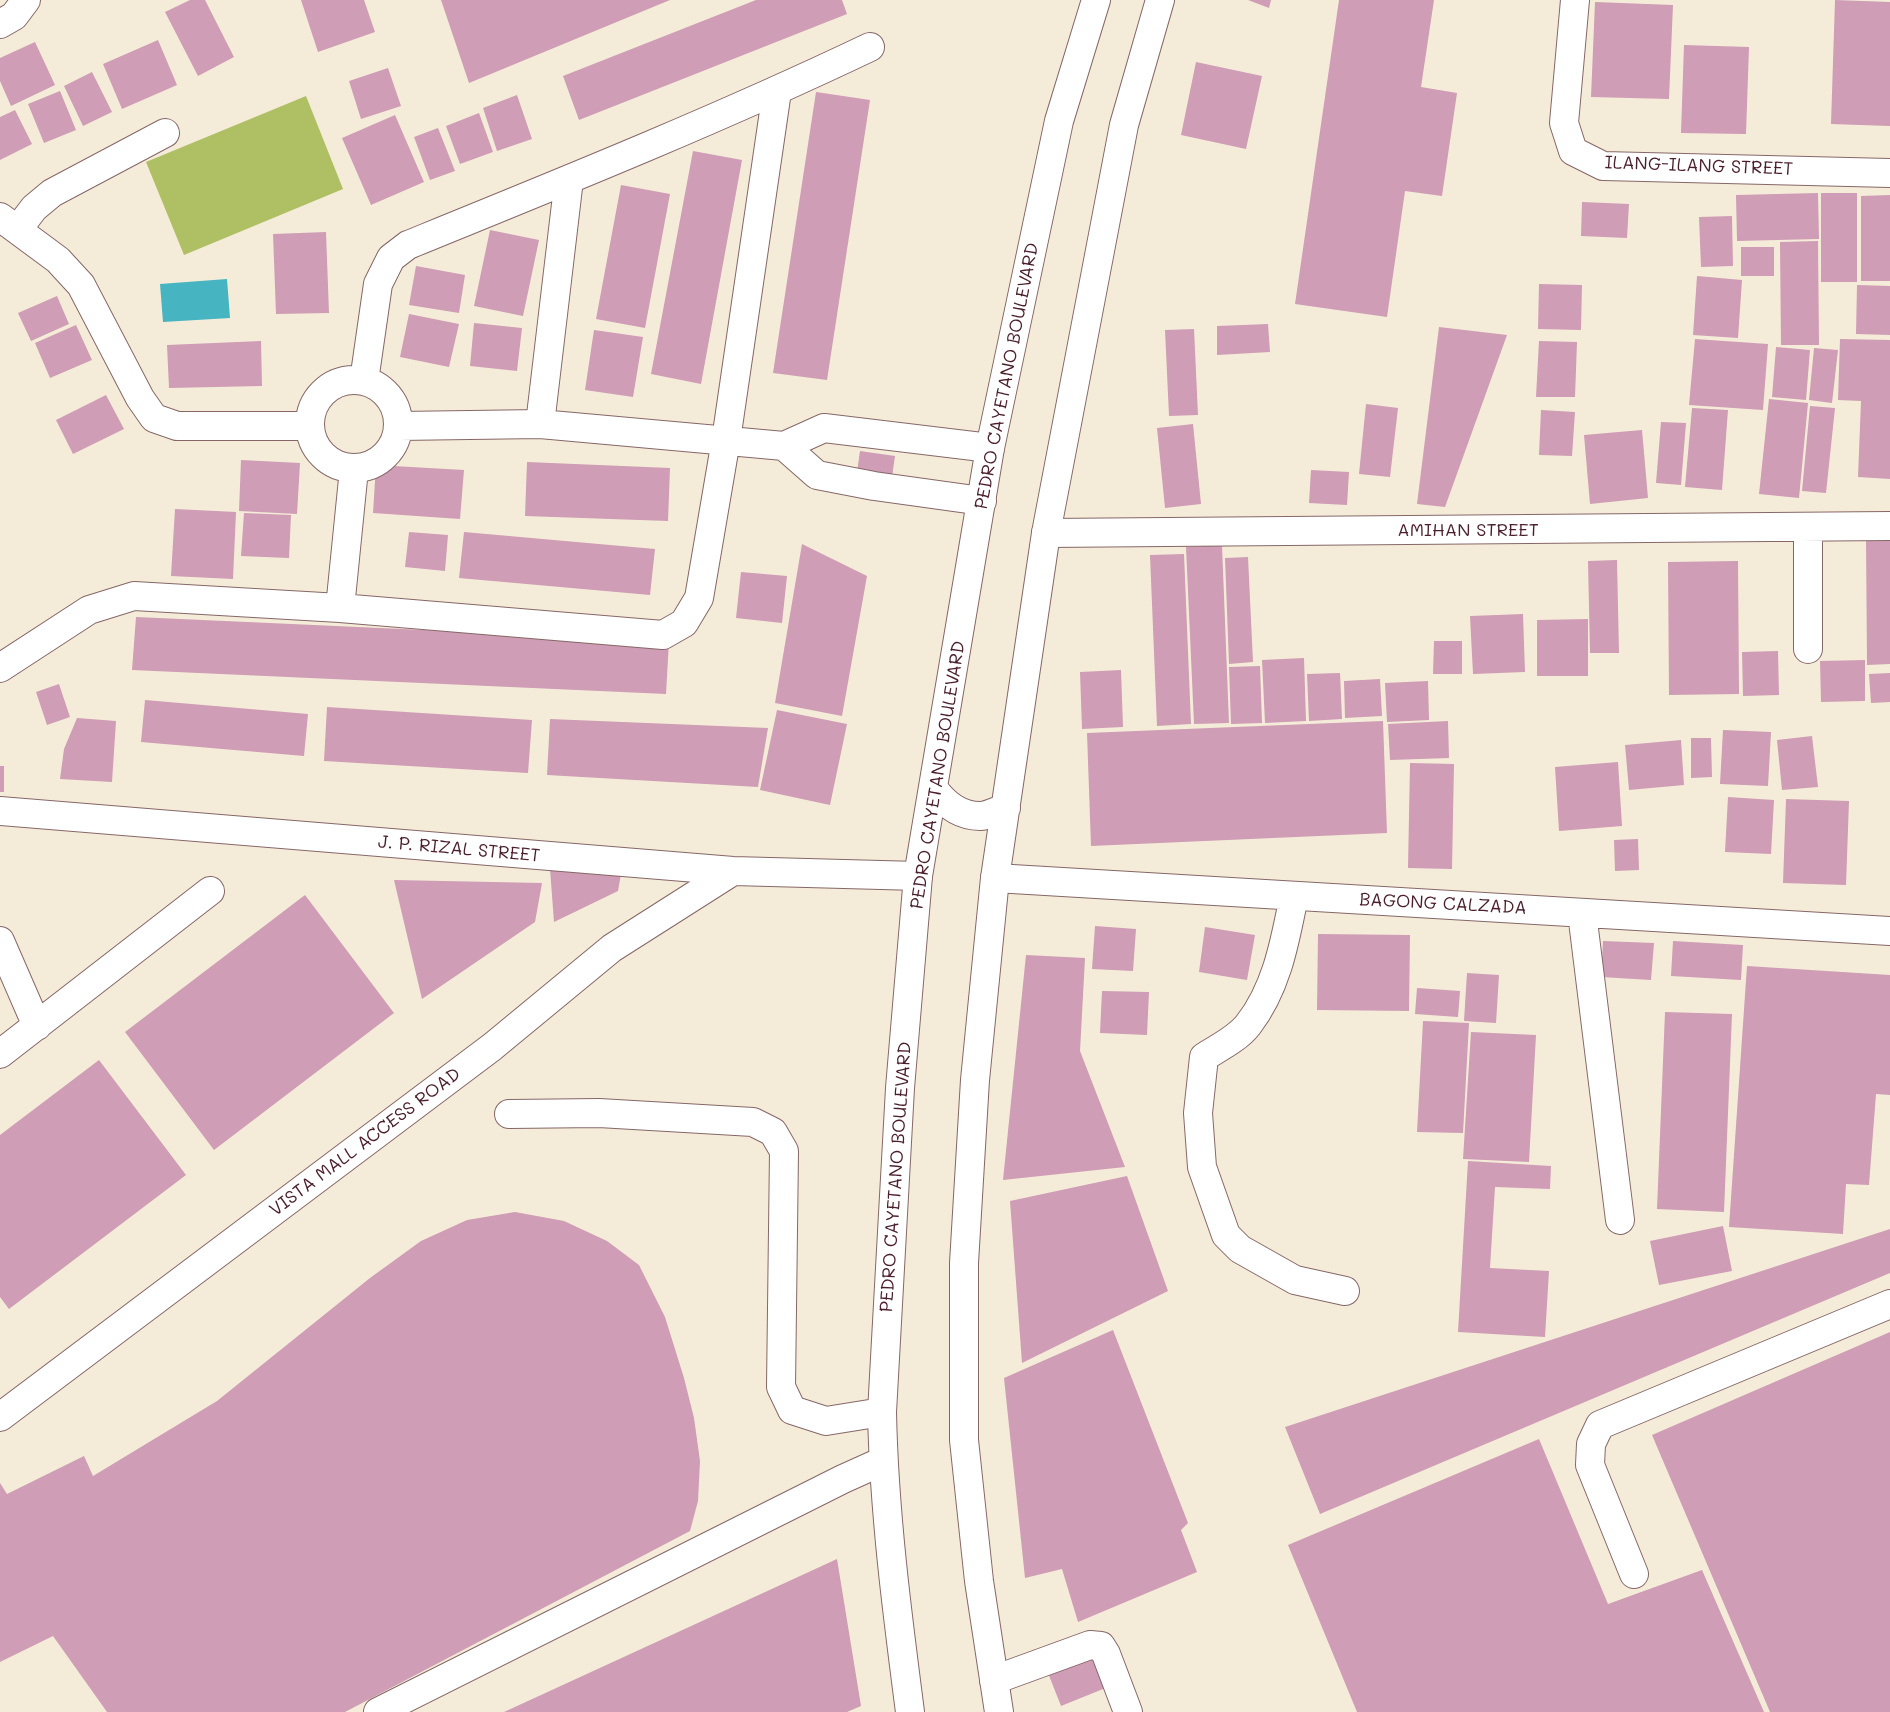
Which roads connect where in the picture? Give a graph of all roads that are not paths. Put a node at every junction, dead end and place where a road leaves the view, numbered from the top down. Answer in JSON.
{"nodes":[{"id":1,"x":26,"y":0,"type":"edge"},
{"id":2,"x":1096,"y":0,"type":"edge"},
{"id":3,"x":1160,"y":0,"type":"edge"},
{"id":4,"x":1575,"y":0,"type":"edge"},
{"id":5,"x":0,"y":24,"type":"edge"},
{"id":6,"x":870,"y":47,"type":"dead end"},
{"id":7,"x":777,"y":91,"type":"junction"},
{"id":8,"x":165,"y":133,"type":"dead end"},
{"id":9,"x":1890,"y":174,"type":"edge"},
{"id":10,"x":569,"y":179,"type":"junction"},
{"id":11,"x":9,"y":223,"type":"edge"},
{"id":12,"x":364,"y":381,"type":"junction"},
{"id":13,"x":540,"y":424,"type":"junction"},
{"id":14,"x":310,"y":426,"type":"junction"},
{"id":15,"x":399,"y":426,"type":"junction"},
{"id":16,"x":726,"y":440,"type":"junction"},
{"id":17,"x":784,"y":446,"type":"junction"},
{"id":18,"x":990,"y":448,"type":"junction"},
{"id":19,"x":354,"y":469,"type":"junction"},
{"id":20,"x":982,"y":501,"type":"junction"},
{"id":21,"x":1890,"y":526,"type":"edge"},
{"id":22,"x":1808,"y":528,"type":"junction"},
{"id":23,"x":1046,"y":533,"type":"junction"},
{"id":24,"x":340,"y":608,"type":"junction"},
{"id":25,"x":1808,"y":649,"type":"dead end"},
{"id":26,"x":0,"y":668,"type":"edge"},
{"id":27,"x":934,"y":789,"type":"junction"},
{"id":28,"x":1006,"y":808,"type":"junction"},
{"id":29,"x":0,"y":812,"type":"edge"},
{"id":30,"x":733,"y":871,"type":"junction"},
{"id":31,"x":918,"y":876,"type":"junction"},
{"id":32,"x":995,"y":878,"type":"junction"},
{"id":33,"x":210,"y":891,"type":"dead end"},
{"id":34,"x":1294,"y":896,"type":"junction"},
{"id":35,"x":1582,"y":913,"type":"junction"},
{"id":36,"x":1890,"y":932,"type":"edge"},
{"id":37,"x":0,"y":941,"type":"edge"},
{"id":38,"x":37,"y":1026,"type":"junction"},
{"id":39,"x":0,"y":1054,"type":"edge"},
{"id":40,"x":509,"y":1114,"type":"dead end"},
{"id":41,"x":1620,"y":1220,"type":"dead end"},
{"id":42,"x":1345,"y":1290,"type":"dead end"},
{"id":43,"x":1890,"y":1304,"type":"edge"},
{"id":44,"x":882,"y":1412,"type":"junction"},
{"id":45,"x":0,"y":1417,"type":"edge"},
{"id":46,"x":883,"y":1461,"type":"junction"},
{"id":47,"x":1634,"y":1574,"type":"dead end"},
{"id":48,"x":994,"y":1680,"type":"junction"},
{"id":49,"x":378,"y":1712,"type":"edge"},
{"id":50,"x":910,"y":1712,"type":"edge"},
{"id":51,"x":999,"y":1712,"type":"edge"},
{"id":52,"x":1128,"y":1712,"type":"edge"}],
"edges":[{"from":1,"to":5,"type":"street"},
{"from":2,"to":18,"type":"street","name":"PEDRO CAYETANO BOULEVARD"},
{"from":3,"to":23,"type":"street"},
{"from":4,"to":9,"type":"street","name":"ILANG-ILANG STREET"},
{"from":6,"to":7,"type":"street"},
{"from":7,"to":10,"type":"street"},
{"from":7,"to":16,"type":"street"},
{"from":8,"to":11,"type":"street"},
{"from":10,"to":12,"type":"street"},
{"from":10,"to":13,"type":"street"},
{"from":11,"to":14,"type":"street"},
{"from":12,"to":14,"type":"street"},
{"from":12,"to":15,"type":"street"},
{"from":13,"to":15,"type":"street"},
{"from":13,"to":16,"type":"street"},
{"from":14,"to":19,"type":"street"},
{"from":15,"to":19,"type":"street"},
{"from":16,"to":17,"type":"street"},
{"from":16,"to":24,"type":"street"},
{"from":17,"to":18,"type":"street"},
{"from":17,"to":20,"type":"street"},
{"from":18,"to":20,"type":"street","name":"PEDRO CAYETANO BOULEVARD"},
{"from":19,"to":24,"type":"street"},
{"from":20,"to":27,"type":"street","name":"PEDRO CAYETANO BOULEVARD"},
{"from":21,"to":22,"type":"street","name":"AMIHAN STREET"},
{"from":22,"to":23,"type":"street","name":"AMIHAN STREET"},
{"from":22,"to":25,"type":"street"},
{"from":23,"to":28,"type":"street"},
{"from":24,"to":26,"type":"street"},
{"from":27,"to":28,"type":"street"},
{"from":27,"to":31,"type":"street","name":"PEDRO CAYETANO BOULEVARD"},
{"from":28,"to":32,"type":"street"},
{"from":29,"to":30,"type":"street","name":"J. P. RIZAL STREET"},
{"from":30,"to":31,"type":"street","name":"J. P. RIZAL STREET"},
{"from":30,"to":45,"type":"street","name":"VISTA MALL ACCESS ROAD"},
{"from":31,"to":44,"type":"street","name":"PEDRO CAYETANO BOULEVARD"},
{"from":32,"to":34,"type":"street","name":"BAGONG CALZADA"},
{"from":32,"to":48,"type":"street"},
{"from":33,"to":38,"type":"street"},
{"from":34,"to":35,"type":"street","name":"BAGONG CALZADA"},
{"from":34,"to":42,"type":"street"},
{"from":35,"to":36,"type":"street","name":"BAGONG CALZADA"},
{"from":35,"to":41,"type":"street"},
{"from":37,"to":38,"type":"street"},
{"from":38,"to":39,"type":"street"},
{"from":40,"to":44,"type":"street"},
{"from":43,"to":47,"type":"street"},
{"from":44,"to":46,"type":"street","name":"PEDRO CAYETANO BOULEVARD"},
{"from":46,"to":49,"type":"street"},
{"from":46,"to":50,"type":"street","name":"PEDRO CAYETANO BOULEVARD"},
{"from":48,"to":51,"type":"street"},
{"from":48,"to":52,"type":"street"}]}
